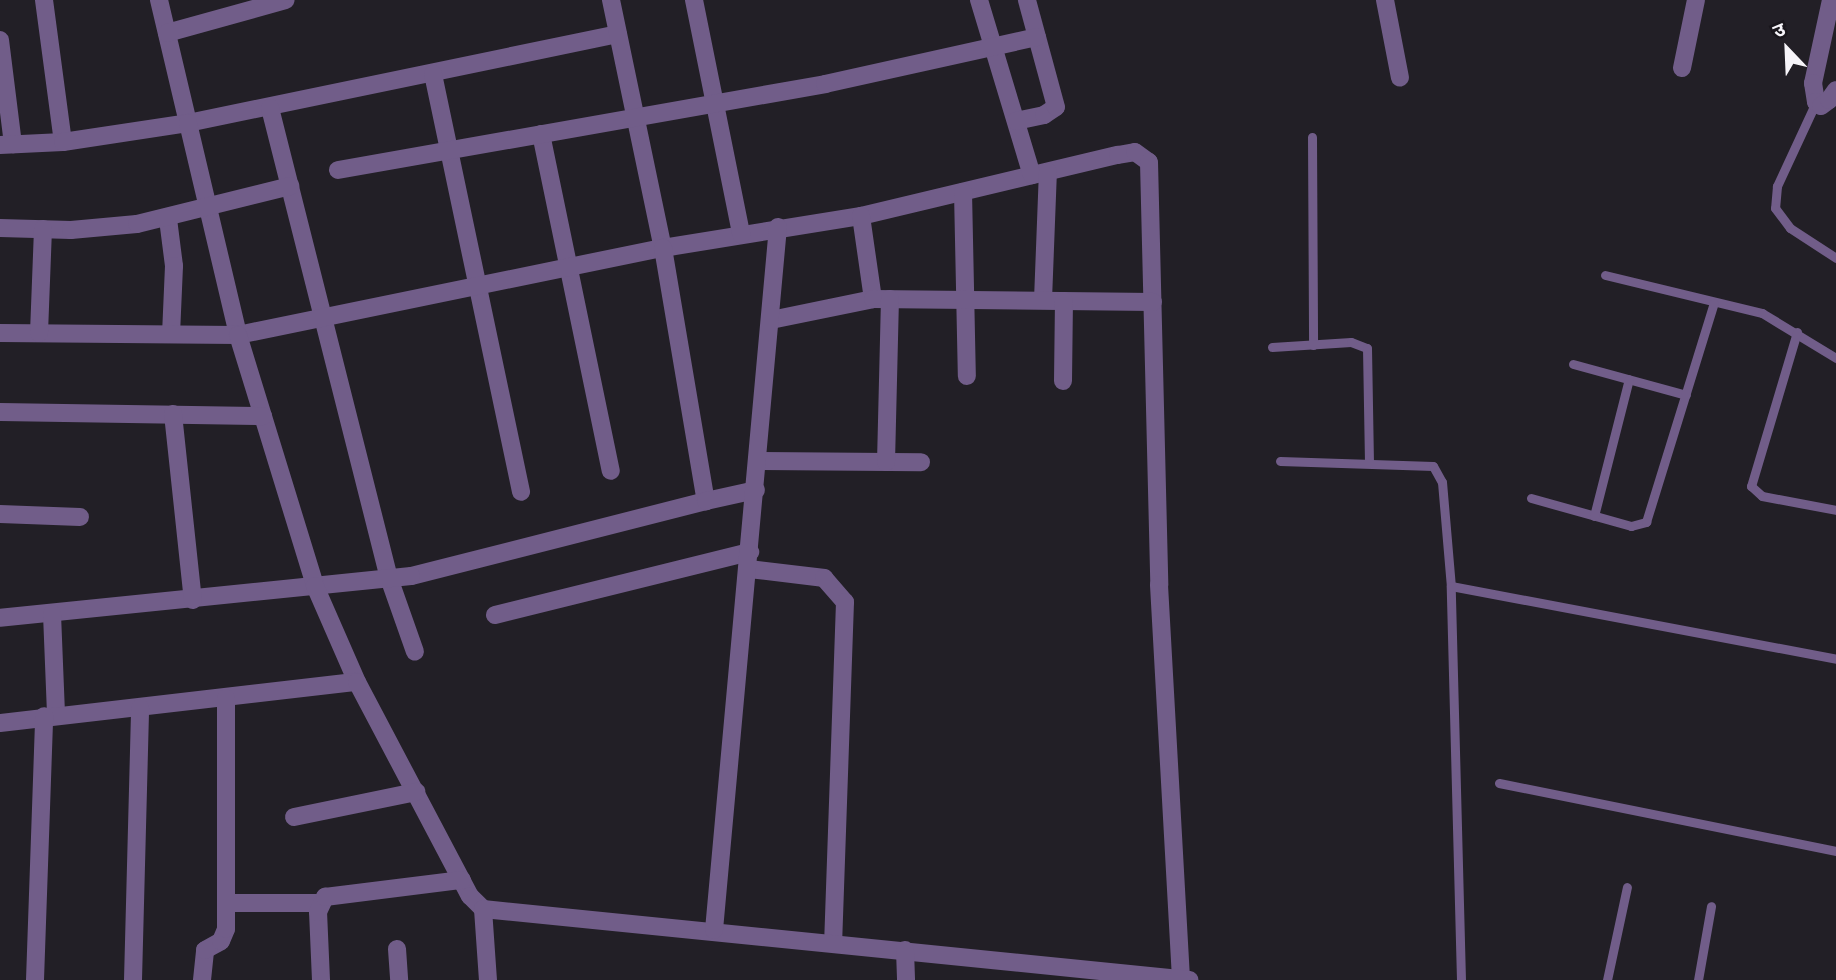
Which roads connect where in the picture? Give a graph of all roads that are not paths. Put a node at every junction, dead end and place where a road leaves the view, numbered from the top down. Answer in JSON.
{"nodes":[{"id":1,"x":44,"y":0,"type":"edge"},
{"id":2,"x":159,"y":0,"type":"edge"},
{"id":3,"x":286,"y":0,"type":"edge"},
{"id":4,"x":611,"y":0,"type":"edge"},
{"id":5,"x":694,"y":0,"type":"edge"},
{"id":6,"x":979,"y":0,"type":"edge"},
{"id":7,"x":1027,"y":0,"type":"edge"},
{"id":8,"x":1385,"y":0,"type":"edge"},
{"id":9,"x":1696,"y":0,"type":"edge"},
{"id":10,"x":1831,"y":0,"type":"edge"},
{"id":11,"x":167,"y":33,"type":"junction"},
{"id":12,"x":618,"y":34,"type":"junction"},
{"id":13,"x":1037,"y":37,"type":"junction"},
{"id":14,"x":0,"y":40,"type":"edge"},
{"id":15,"x":996,"y":47,"type":"junction"},
{"id":16,"x":1682,"y":68,"type":"dead end"},
{"id":17,"x":433,"y":74,"type":"junction"},
{"id":18,"x":1400,"y":78,"type":"dead end"},
{"id":19,"x":1836,"y":90,"type":"edge"},
{"id":20,"x":1816,"y":102,"type":"junction"},
{"id":21,"x":715,"y":103,"type":"junction"},
{"id":22,"x":270,"y":108,"type":"junction"},
{"id":23,"x":635,"y":117,"type":"junction"},
{"id":24,"x":1016,"y":121,"type":"junction"},
{"id":25,"x":188,"y":123,"type":"junction"},
{"id":26,"x":541,"y":134,"type":"junction"},
{"id":27,"x":1312,"y":137,"type":"dead end"},
{"id":28,"x":63,"y":142,"type":"junction"},
{"id":29,"x":6,"y":144,"type":"edge"},
{"id":30,"x":448,"y":149,"type":"junction"},
{"id":31,"x":338,"y":170,"type":"dead end"},
{"id":32,"x":1040,"y":173,"type":"junction"},
{"id":33,"x":290,"y":186,"type":"junction"},
{"id":34,"x":962,"y":192,"type":"junction"},
{"id":35,"x":211,"y":206,"type":"junction"},
{"id":36,"x":861,"y":216,"type":"junction"},
{"id":37,"x":168,"y":219,"type":"junction"},
{"id":38,"x":0,"y":228,"type":"edge"},
{"id":39,"x":778,"y":228,"type":"junction"},
{"id":40,"x":43,"y":229,"type":"junction"},
{"id":41,"x":741,"y":234,"type":"junction"},
{"id":42,"x":663,"y":248,"type":"junction"},
{"id":43,"x":1836,"y":258,"type":"edge"},
{"id":44,"x":570,"y":267,"type":"junction"},
{"id":45,"x":1605,"y":275,"type":"dead end"},
{"id":46,"x":476,"y":286,"type":"junction"},
{"id":47,"x":881,"y":299,"type":"junction"},
{"id":48,"x":966,"y":299,"type":"junction"},
{"id":49,"x":1043,"y":300,"type":"junction"},
{"id":50,"x":1064,"y":301,"type":"junction"},
{"id":51,"x":1153,"y":302,"type":"junction"},
{"id":52,"x":1714,"y":303,"type":"junction"},
{"id":53,"x":320,"y":318,"type":"junction"},
{"id":54,"x":771,"y":320,"type":"junction"},
{"id":55,"x":1797,"y":332,"type":"junction"},
{"id":56,"x":0,"y":333,"type":"edge"},
{"id":57,"x":39,"y":333,"type":"junction"},
{"id":58,"x":171,"y":334,"type":"junction"},
{"id":59,"x":238,"y":335,"type":"junction"},
{"id":60,"x":1313,"y":345,"type":"junction"},
{"id":61,"x":1272,"y":347,"type":"dead end"},
{"id":62,"x":1836,"y":358,"type":"edge"},
{"id":63,"x":1573,"y":364,"type":"dead end"},
{"id":64,"x":967,"y":376,"type":"dead end"},
{"id":65,"x":1629,"y":379,"type":"junction"},
{"id":66,"x":1063,"y":381,"type":"dead end"},
{"id":67,"x":1686,"y":396,"type":"junction"},
{"id":68,"x":0,"y":412,"type":"edge"},
{"id":69,"x":173,"y":414,"type":"junction"},
{"id":70,"x":263,"y":416,"type":"junction"},
{"id":71,"x":759,"y":461,"type":"junction"},
{"id":72,"x":1280,"y":461,"type":"dead end"},
{"id":73,"x":886,"y":462,"type":"junction"},
{"id":74,"x":921,"y":462,"type":"dead end"},
{"id":75,"x":1369,"y":463,"type":"junction"},
{"id":76,"x":611,"y":471,"type":"dead end"},
{"id":77,"x":756,"y":490,"type":"junction"},
{"id":78,"x":521,"y":492,"type":"dead end"},
{"id":79,"x":1531,"y":498,"type":"dead end"},
{"id":80,"x":706,"y":501,"type":"junction"},
{"id":81,"x":1836,"y":510,"type":"edge"},
{"id":82,"x":0,"y":514,"type":"edge"},
{"id":83,"x":1594,"y":516,"type":"junction"},
{"id":84,"x":80,"y":517,"type":"dead end"},
{"id":85,"x":750,"y":560,"type":"junction"},
{"id":86,"x":390,"y":578,"type":"junction"},
{"id":87,"x":315,"y":586,"type":"junction"},
{"id":88,"x":1451,"y":586,"type":"junction"},
{"id":89,"x":192,"y":600,"type":"junction"},
{"id":90,"x":52,"y":614,"type":"junction"},
{"id":91,"x":495,"y":615,"type":"dead end"},
{"id":92,"x":0,"y":618,"type":"edge"},
{"id":93,"x":415,"y":652,"type":"dead end"},
{"id":94,"x":1836,"y":659,"type":"edge"},
{"id":95,"x":357,"y":682,"type":"junction"},
{"id":96,"x":226,"y":698,"type":"junction"},
{"id":97,"x":140,"y":708,"type":"junction"},
{"id":98,"x":50,"y":716,"type":"junction"},
{"id":99,"x":0,"y":723,"type":"edge"},
{"id":100,"x":1499,"y":783,"type":"dead end"},
{"id":101,"x":416,"y":792,"type":"junction"},
{"id":102,"x":294,"y":817,"type":"dead end"},
{"id":103,"x":1836,"y":851,"type":"edge"},
{"id":104,"x":462,"y":880,"type":"junction"},
{"id":105,"x":1627,"y":887,"type":"dead end"},
{"id":106,"x":226,"y":903,"type":"junction"},
{"id":107,"x":318,"y":903,"type":"junction"},
{"id":108,"x":1712,"y":906,"type":"dead end"},
{"id":109,"x":484,"y":909,"type":"junction"},
{"id":110,"x":714,"y":930,"type":"junction"},
{"id":111,"x":833,"y":943,"type":"junction"},
{"id":112,"x":397,"y":949,"type":"dead end"},
{"id":113,"x":905,"y":950,"type":"junction"},
{"id":114,"x":1181,"y":979,"type":"edge"},
{"id":115,"x":35,"y":980,"type":"edge"},
{"id":116,"x":133,"y":980,"type":"edge"},
{"id":117,"x":202,"y":980,"type":"edge"},
{"id":118,"x":321,"y":980,"type":"edge"},
{"id":119,"x":399,"y":980,"type":"edge"},
{"id":120,"x":488,"y":980,"type":"edge"},
{"id":121,"x":906,"y":980,"type":"edge"},
{"id":122,"x":1189,"y":980,"type":"edge"},
{"id":123,"x":1461,"y":980,"type":"edge"},
{"id":124,"x":1607,"y":980,"type":"edge"},
{"id":125,"x":1698,"y":980,"type":"edge"}],
"edges":[{"from":1,"to":28,"type":"street"},
{"from":2,"to":11,"type":"street"},
{"from":3,"to":11,"type":"street"},
{"from":4,"to":12,"type":"street"},
{"from":5,"to":21,"type":"street"},
{"from":6,"to":15,"type":"street"},
{"from":7,"to":13,"type":"street"},
{"from":8,"to":18,"type":"street"},
{"from":9,"to":16,"type":"street"},
{"from":10,"to":20,"type":"street"},
{"from":11,"to":25,"type":"street"},
{"from":12,"to":17,"type":"street"},
{"from":12,"to":23,"type":"street"},
{"from":13,"to":15,"type":"street"},
{"from":13,"to":24,"type":"street"},
{"from":14,"to":29,"type":"street"},
{"from":15,"to":21,"type":"street"},
{"from":15,"to":24,"type":"street"},
{"from":17,"to":22,"type":"street"},
{"from":17,"to":30,"type":"street"},
{"from":19,"to":20,"type":"street"},
{"from":20,"to":43,"type":"lane"},
{"from":21,"to":23,"type":"street"},
{"from":21,"to":41,"type":"street"},
{"from":22,"to":25,"type":"street"},
{"from":22,"to":33,"type":"street"},
{"from":23,"to":26,"type":"street"},
{"from":23,"to":42,"type":"street"},
{"from":24,"to":32,"type":"street"},
{"from":25,"to":28,"type":"street"},
{"from":25,"to":35,"type":"street"},
{"from":26,"to":30,"type":"street"},
{"from":26,"to":44,"type":"street"},
{"from":27,"to":60,"type":"lane"},
{"from":28,"to":29,"type":"street"},
{"from":30,"to":31,"type":"street"},
{"from":30,"to":46,"type":"street"},
{"from":32,"to":34,"type":"street"},
{"from":32,"to":49,"type":"street"},
{"from":32,"to":51,"type":"street"},
{"from":33,"to":35,"type":"street"},
{"from":33,"to":53,"type":"street"},
{"from":34,"to":36,"type":"street"},
{"from":34,"to":48,"type":"street"},
{"from":35,"to":37,"type":"street"},
{"from":35,"to":59,"type":"street"},
{"from":36,"to":39,"type":"street"},
{"from":36,"to":47,"type":"street"},
{"from":37,"to":40,"type":"street"},
{"from":37,"to":58,"type":"street"},
{"from":38,"to":40,"type":"street"},
{"from":39,"to":41,"type":"street"},
{"from":39,"to":54,"type":"street"},
{"from":40,"to":57,"type":"street"},
{"from":41,"to":42,"type":"street"},
{"from":42,"to":44,"type":"street"},
{"from":42,"to":80,"type":"street"},
{"from":44,"to":46,"type":"street"},
{"from":44,"to":76,"type":"street"},
{"from":45,"to":52,"type":"lane"},
{"from":46,"to":53,"type":"street"},
{"from":46,"to":78,"type":"street"},
{"from":47,"to":48,"type":"street"},
{"from":47,"to":54,"type":"street"},
{"from":47,"to":73,"type":"street"},
{"from":48,"to":49,"type":"street"},
{"from":48,"to":64,"type":"street"},
{"from":49,"to":50,"type":"street"},
{"from":50,"to":51,"type":"street"},
{"from":50,"to":66,"type":"street"},
{"from":51,"to":114,"type":"street"},
{"from":52,"to":55,"type":"lane"},
{"from":52,"to":67,"type":"lane"},
{"from":53,"to":59,"type":"street"},
{"from":53,"to":86,"type":"street"},
{"from":54,"to":71,"type":"street"},
{"from":55,"to":62,"type":"lane"},
{"from":55,"to":81,"type":"lane"},
{"from":56,"to":57,"type":"street"},
{"from":57,"to":58,"type":"street"},
{"from":58,"to":59,"type":"street"},
{"from":59,"to":70,"type":"street"},
{"from":60,"to":61,"type":"lane"},
{"from":60,"to":75,"type":"lane"},
{"from":63,"to":65,"type":"lane"},
{"from":65,"to":67,"type":"lane"},
{"from":65,"to":83,"type":"lane"},
{"from":67,"to":83,"type":"lane"},
{"from":68,"to":69,"type":"street"},
{"from":69,"to":70,"type":"street"},
{"from":69,"to":89,"type":"street"},
{"from":70,"to":87,"type":"street"},
{"from":71,"to":73,"type":"street"},
{"from":71,"to":77,"type":"street"},
{"from":72,"to":75,"type":"lane"},
{"from":73,"to":74,"type":"street"},
{"from":75,"to":88,"type":"lane"},
{"from":77,"to":80,"type":"street"},
{"from":77,"to":85,"type":"street"},
{"from":79,"to":83,"type":"lane"},
{"from":80,"to":86,"type":"street"},
{"from":82,"to":84,"type":"street"},
{"from":85,"to":91,"type":"street"},
{"from":85,"to":110,"type":"street"},
{"from":85,"to":111,"type":"street"},
{"from":86,"to":87,"type":"street"},
{"from":86,"to":93,"type":"street"},
{"from":87,"to":89,"type":"street"},
{"from":87,"to":95,"type":"street"},
{"from":88,"to":94,"type":"lane"},
{"from":88,"to":123,"type":"lane"},
{"from":89,"to":90,"type":"street"},
{"from":90,"to":92,"type":"street"},
{"from":90,"to":98,"type":"street"},
{"from":95,"to":96,"type":"street"},
{"from":95,"to":101,"type":"street"},
{"from":96,"to":97,"type":"street"},
{"from":96,"to":106,"type":"street"},
{"from":97,"to":98,"type":"street"},
{"from":97,"to":116,"type":"street"},
{"from":98,"to":99,"type":"street"},
{"from":98,"to":115,"type":"street"},
{"from":100,"to":103,"type":"lane"},
{"from":101,"to":102,"type":"street"},
{"from":101,"to":104,"type":"street"},
{"from":104,"to":107,"type":"street"},
{"from":104,"to":109,"type":"street"},
{"from":105,"to":124,"type":"lane"},
{"from":106,"to":107,"type":"street"},
{"from":106,"to":117,"type":"street"},
{"from":107,"to":118,"type":"street"},
{"from":108,"to":125,"type":"lane"},
{"from":109,"to":110,"type":"street"},
{"from":109,"to":120,"type":"street"},
{"from":110,"to":111,"type":"street"},
{"from":111,"to":113,"type":"street"},
{"from":112,"to":119,"type":"street"},
{"from":113,"to":114,"type":"street"},
{"from":113,"to":121,"type":"street"},
{"from":114,"to":122,"type":"street"}]}
